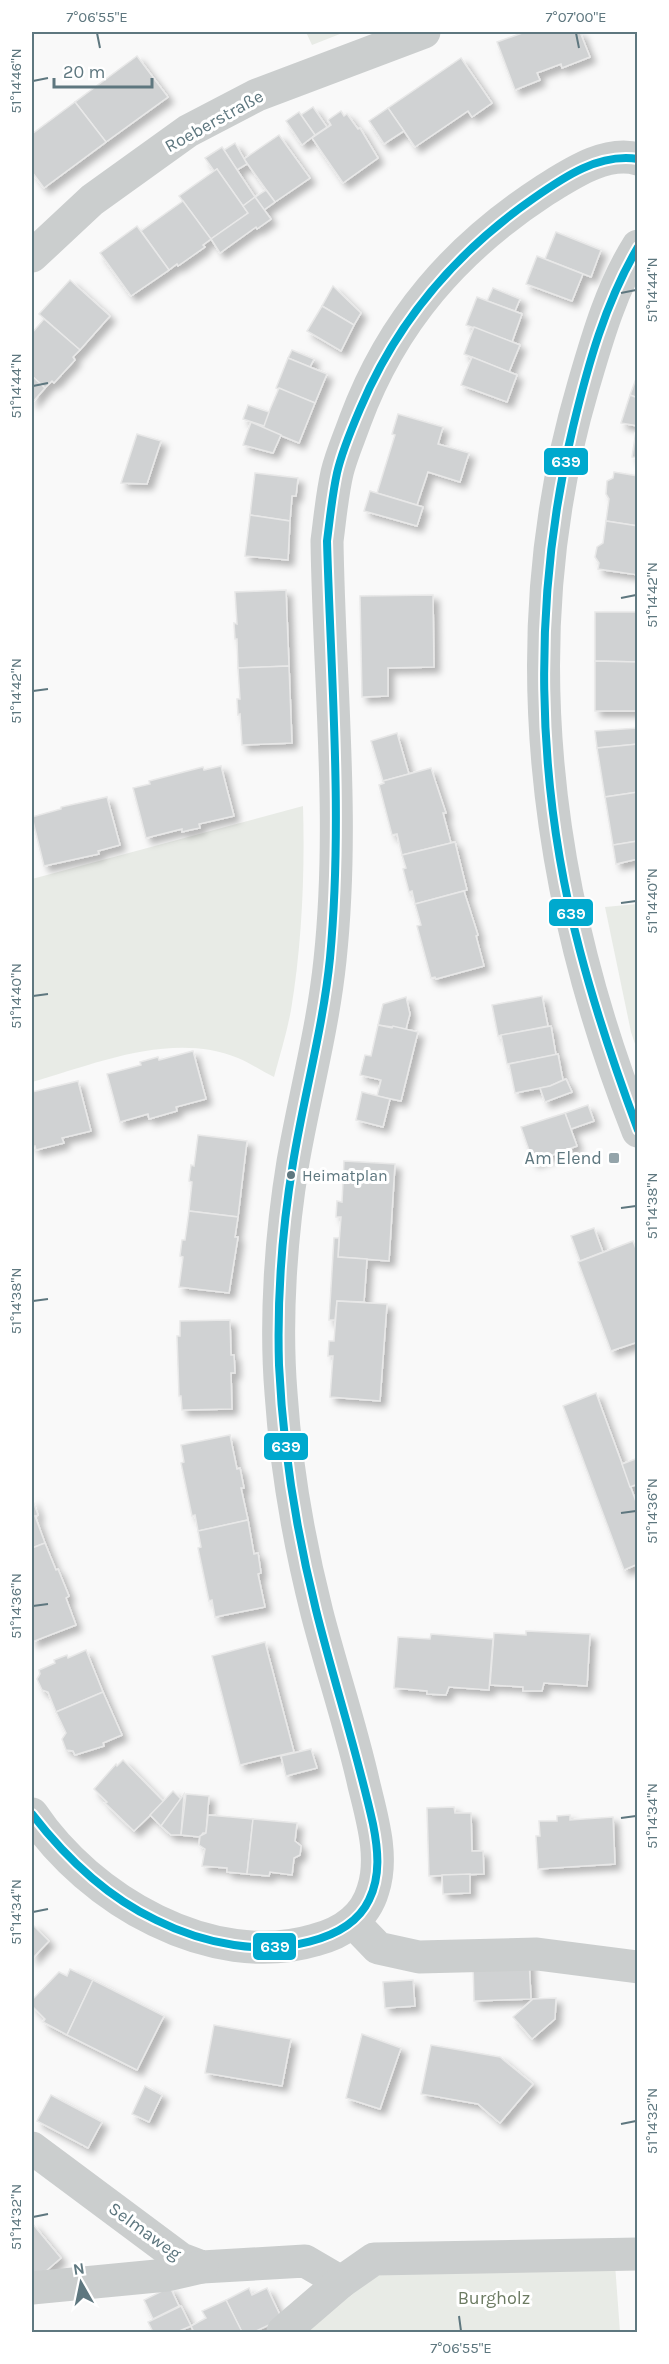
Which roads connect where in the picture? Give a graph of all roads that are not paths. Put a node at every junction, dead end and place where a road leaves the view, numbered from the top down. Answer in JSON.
{"nodes":[{"id":1,"x":424,"y":32,"type":"edge"},
{"id":2,"x":638,"y":159,"type":"edge"},
{"id":3,"x":638,"y":246,"type":"edge"},
{"id":4,"x":32,"y":256,"type":"edge"},
{"id":5,"x":638,"y":1131,"type":"edge"},
{"id":6,"x":32,"y":1814,"type":"edge"},
{"id":7,"x":353,"y":1922,"type":"junction"},
{"id":8,"x":638,"y":1967,"type":"edge"},
{"id":9,"x":32,"y":2148,"type":"edge"},
{"id":10,"x":638,"y":2254,"type":"edge"},
{"id":11,"x":202,"y":2267,"type":"junction"},
{"id":12,"x":341,"y":2282,"type":"junction"},
{"id":13,"x":32,"y":2288,"type":"edge"},
{"id":14,"x":283,"y":2332,"type":"edge"}],
"edges":[{"from":1,"to":4,"type":"street","name":"Roeberstraße"},
{"from":2,"to":7,"type":"street"},
{"from":3,"to":5,"type":"street"},
{"from":6,"to":7,"type":"street"},
{"from":7,"to":8,"type":"street"},
{"from":9,"to":11,"type":"street","name":"Selmaweg"},
{"from":10,"to":12,"type":"street"},
{"from":11,"to":12,"type":"street","name":"Selmaweg"},
{"from":11,"to":13,"type":"street"},
{"from":12,"to":14,"type":"street"}]}
